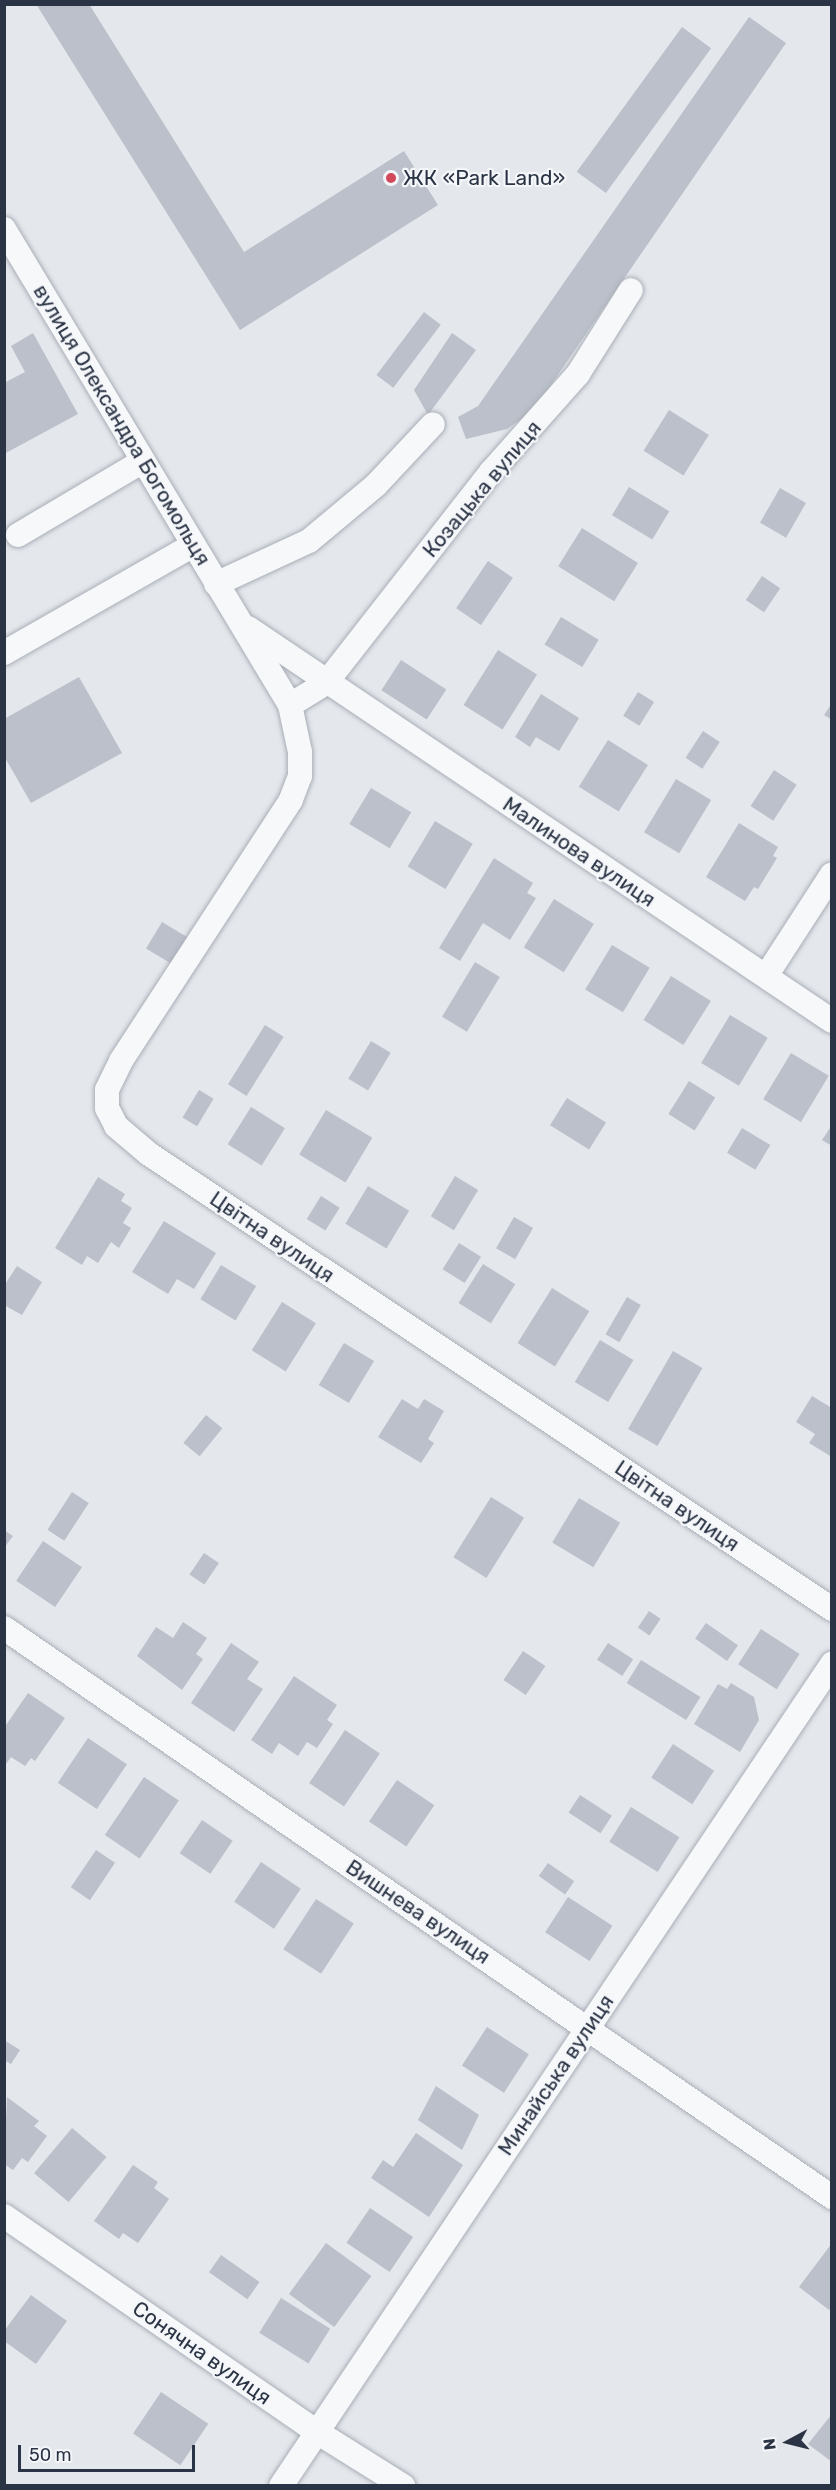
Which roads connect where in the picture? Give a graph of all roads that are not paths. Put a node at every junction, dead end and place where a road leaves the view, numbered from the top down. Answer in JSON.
{"nodes":[{"id":1,"x":4,"y":229,"type":"edge"},
{"id":2,"x":13,"y":262,"type":"edge"},
{"id":3,"x":631,"y":290,"type":"dead end"},
{"id":4,"x":433,"y":424,"type":"dead end"},
{"id":5,"x":143,"y":461,"type":"junction"},
{"id":6,"x":18,"y":535,"type":"dead end"},
{"id":7,"x":193,"y":545,"type":"junction"},
{"id":8,"x":216,"y":584,"type":"junction"},
{"id":9,"x":239,"y":622,"type":"junction"},
{"id":10,"x":4,"y":653,"type":"edge"},
{"id":11,"x":326,"y":682,"type":"junction"},
{"id":12,"x":290,"y":705,"type":"junction"},
{"id":13,"x":831,"y":874,"type":"edge"},
{"id":14,"x":766,"y":976,"type":"junction"},
{"id":15,"x":831,"y":1021,"type":"edge"},
{"id":16,"x":831,"y":1609,"type":"edge"},
{"id":17,"x":4,"y":1628,"type":"edge"},
{"id":18,"x":831,"y":1664,"type":"edge"},
{"id":19,"x":587,"y":2028,"type":"junction"},
{"id":20,"x":831,"y":2197,"type":"edge"},
{"id":21,"x":4,"y":2216,"type":"edge"},
{"id":22,"x":317,"y":2432,"type":"junction"},
{"id":23,"x":281,"y":2486,"type":"edge"},
{"id":24,"x":403,"y":2486,"type":"edge"}],
"edges":[{"from":1,"to":2,"type":"street","name":"вулиця Олександра Богомольця"},
{"from":2,"to":5,"type":"street","name":"вулиця Олександра Богомольця"},
{"from":3,"to":11,"type":"street","name":"Козацька вулиця"},
{"from":4,"to":8,"type":"street"},
{"from":5,"to":6,"type":"street"},
{"from":5,"to":7,"type":"street","name":"вулиця Олександра Богомольця"},
{"from":7,"to":8,"type":"street","name":"вулиця Олександра Богомольця"},
{"from":7,"to":10,"type":"street"},
{"from":8,"to":9,"type":"street","name":"вулиця Олександра Богомольця"},
{"from":9,"to":11,"type":"street","name":"Малинова вулиця"},
{"from":9,"to":12,"type":"street","name":"вулиця Олександра Богомольця"},
{"from":11,"to":12,"type":"street","name":"Козацька вулиця"},
{"from":11,"to":14,"type":"street","name":"Малинова вулиця"},
{"from":12,"to":16,"type":"street","name":"Цвітна вулиця"},
{"from":13,"to":14,"type":"street"},
{"from":14,"to":15,"type":"street","name":"Малинова вулиця"},
{"from":17,"to":19,"type":"street","name":"Вишнева вулиця"},
{"from":18,"to":19,"type":"street","name":"Минайська вулиця"},
{"from":19,"to":20,"type":"street","name":"Вишнева вулиця"},
{"from":19,"to":22,"type":"street","name":"Минайська вулиця"},
{"from":21,"to":22,"type":"street","name":"Сонячна вулиця"},
{"from":22,"to":23,"type":"street","name":"Минайська вулиця"},
{"from":22,"to":24,"type":"street","name":"Сонячна вулиця"}]}
